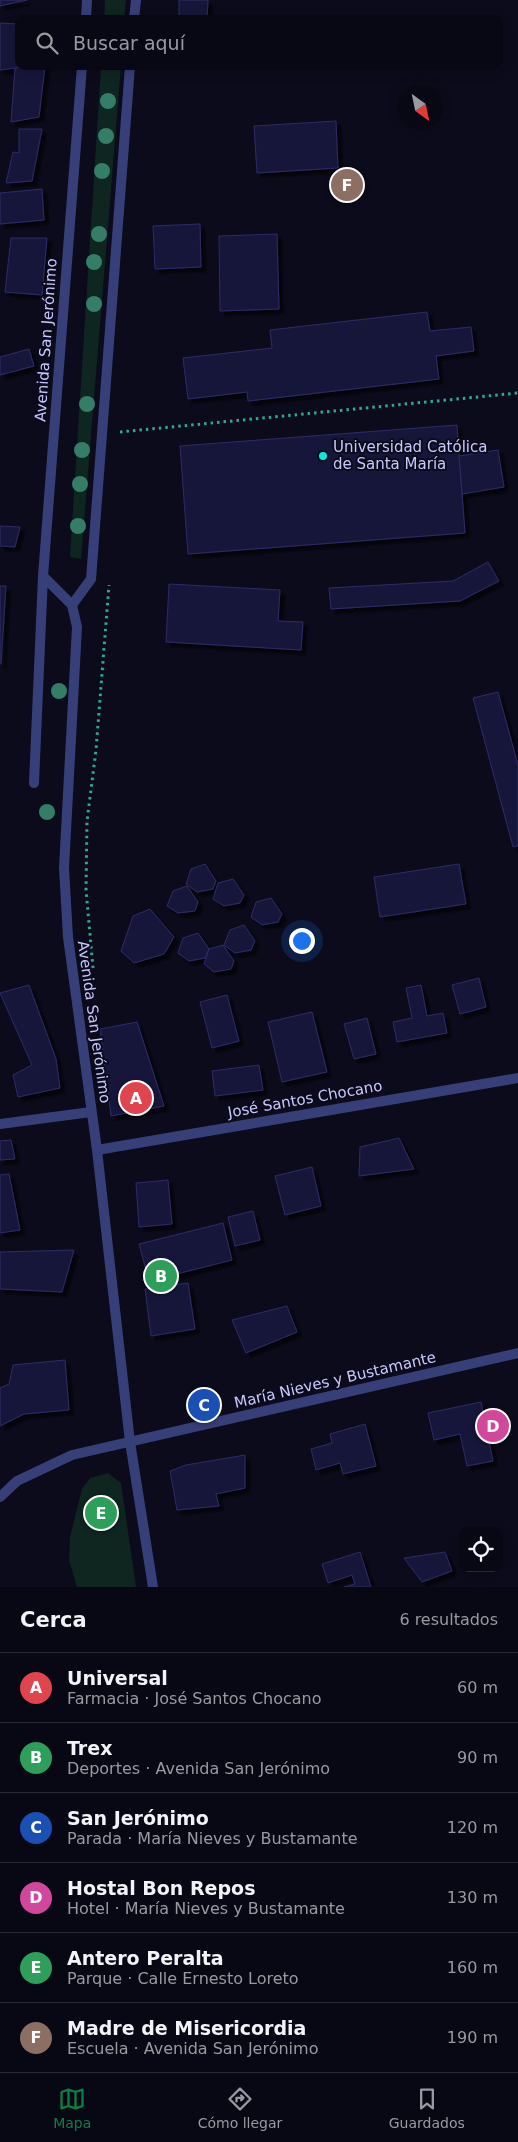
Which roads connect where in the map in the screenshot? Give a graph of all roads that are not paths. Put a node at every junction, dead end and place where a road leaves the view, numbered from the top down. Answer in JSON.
{"nodes":[{"id":1,"x":87,"y":0,"type":"edge"},
{"id":2,"x":136,"y":0,"type":"edge"},
{"id":3,"x":86,"y":15,"type":"edge"},
{"id":4,"x":134,"y":15,"type":"edge"},
{"id":5,"x":82,"y":70,"type":"edge"},
{"id":6,"x":130,"y":70,"type":"edge"},
{"id":7,"x":43,"y":576,"type":"junction"},
{"id":8,"x":72,"y":605,"type":"junction"},
{"id":9,"x":34,"y":783,"type":"dead end"},
{"id":10,"x":518,"y":1078,"type":"edge"},
{"id":11,"x":92,"y":1112,"type":"junction"},
{"id":12,"x":0,"y":1124,"type":"edge"},
{"id":13,"x":97,"y":1150,"type":"junction"},
{"id":14,"x":518,"y":1353,"type":"edge"},
{"id":15,"x":130,"y":1442,"type":"junction"},
{"id":16,"x":0,"y":1497,"type":"edge"},
{"id":17,"x":153,"y":1587,"type":"edge"}],
"edges":[{"from":1,"to":3,"type":"street"},
{"from":2,"to":4,"type":"street"},
{"from":5,"to":7,"type":"street","name":"Avenida San Jerónimo"},
{"from":6,"to":8,"type":"street"},
{"from":7,"to":8,"type":"street"},
{"from":7,"to":9,"type":"street","name":"Avenida San Jerónimo"},
{"from":8,"to":11,"type":"street","name":"Avenida San Jerónimo"},
{"from":10,"to":13,"type":"street","name":"José Santos Chocano"},
{"from":11,"to":12,"type":"street"},
{"from":11,"to":13,"type":"street","name":"Avenida San Jerónimo"},
{"from":13,"to":15,"type":"street","name":"Avenida San Jerónimo"},
{"from":14,"to":15,"type":"street","name":"María Nieves y Bustamante"},
{"from":15,"to":16,"type":"street","name":"María Nieves y Bustamante"},
{"from":15,"to":17,"type":"street","name":"Avenida San Jerónimo"}]}
